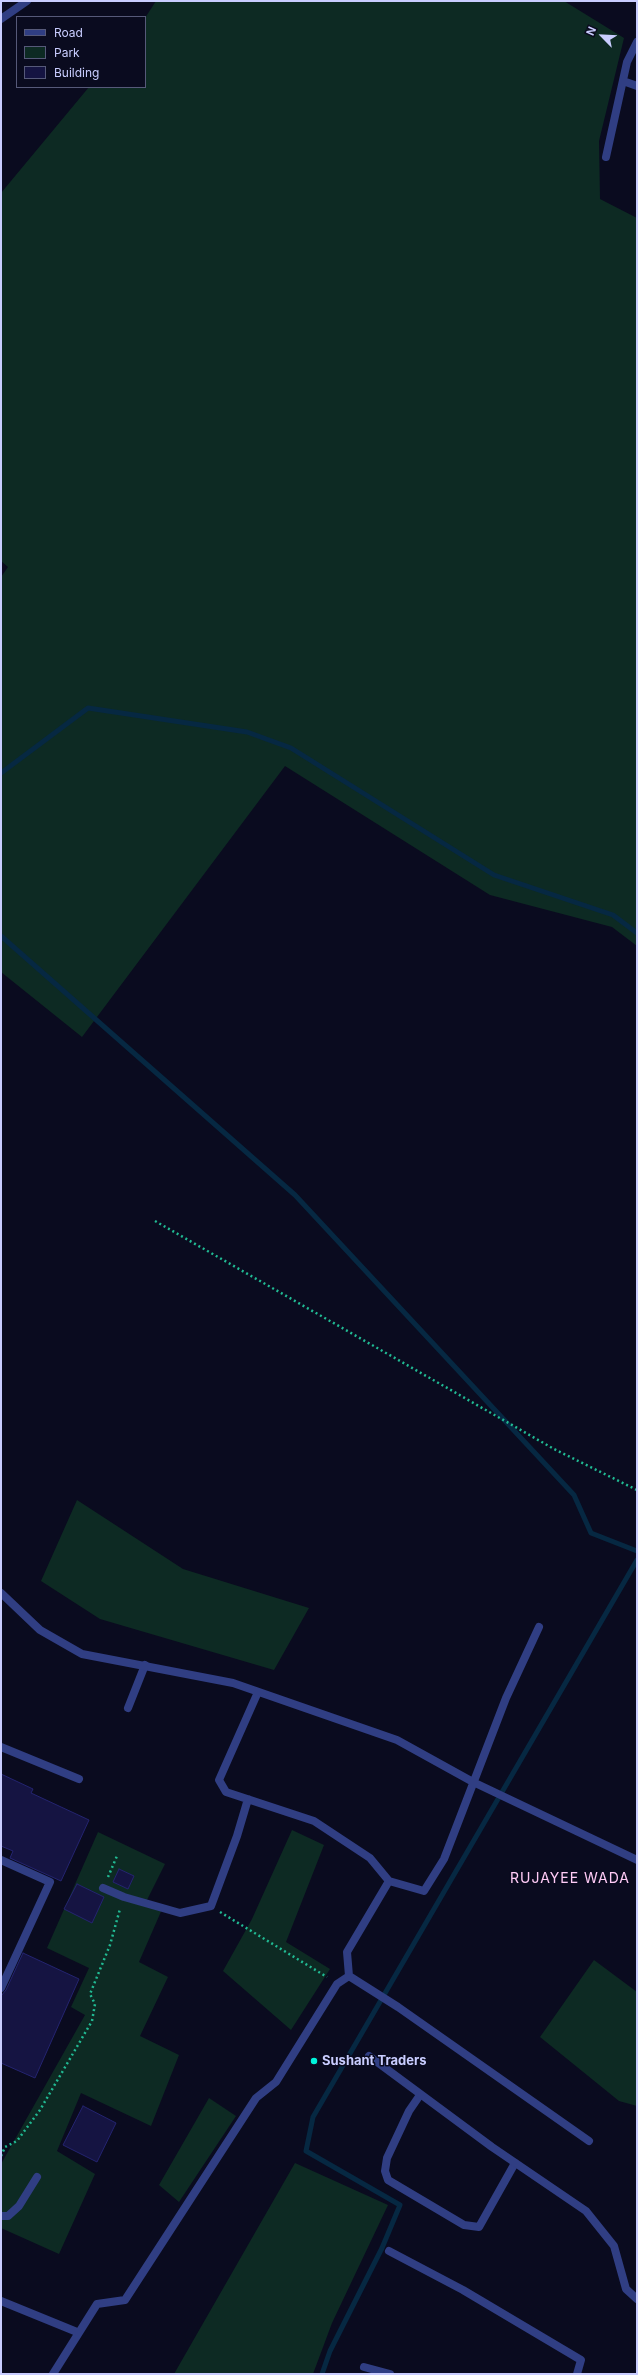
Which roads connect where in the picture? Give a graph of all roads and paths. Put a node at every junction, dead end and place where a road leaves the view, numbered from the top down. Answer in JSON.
{"nodes":[{"id":1,"x":27,"y":1,"type":"edge"},
{"id":2,"x":1,"y":19,"type":"edge"},
{"id":3,"x":637,"y":42,"type":"edge"},
{"id":4,"x":623,"y":81,"type":"junction"},
{"id":5,"x":637,"y":86,"type":"edge"},
{"id":6,"x":606,"y":157,"type":"dead end"},
{"id":7,"x":154,"y":1221,"type":"dead end"},
{"id":8,"x":637,"y":1490,"type":"edge"},
{"id":9,"x":1,"y":1593,"type":"edge"},
{"id":10,"x":539,"y":1627,"type":"dead end"},
{"id":11,"x":145,"y":1665,"type":"junction"},
{"id":12,"x":258,"y":1692,"type":"junction"},
{"id":13,"x":128,"y":1708,"type":"dead end"},
{"id":14,"x":1,"y":1747,"type":"edge"},
{"id":15,"x":79,"y":1779,"type":"dead end"},
{"id":16,"x":473,"y":1782,"type":"junction"},
{"id":17,"x":248,"y":1799,"type":"junction"},
{"id":18,"x":117,"y":1856,"type":"dead end"},
{"id":19,"x":1,"y":1860,"type":"edge"},
{"id":20,"x":637,"y":1860,"type":"edge"},
{"id":21,"x":389,"y":1881,"type":"junction"},
{"id":22,"x":103,"y":1888,"type":"joint"},
{"id":23,"x":124,"y":1897,"type":"junction"},
{"id":24,"x":211,"y":1906,"type":"junction"},
{"id":25,"x":349,"y":1976,"type":"junction"},
{"id":26,"x":337,"y":1984,"type":"junction"},
{"id":27,"x":1,"y":1988,"type":"edge"},
{"id":28,"x":369,"y":2056,"type":"dead end"},
{"id":29,"x":420,"y":2095,"type":"junction"},
{"id":30,"x":589,"y":2142,"type":"dead end"},
{"id":31,"x":1,"y":2156,"type":"edge"},
{"id":32,"x":515,"y":2163,"type":"junction"},
{"id":33,"x":37,"y":2177,"type":"dead end"},
{"id":34,"x":1,"y":2216,"type":"edge"},
{"id":35,"x":389,"y":2251,"type":"dead end"},
{"id":36,"x":637,"y":2299,"type":"edge"},
{"id":37,"x":1,"y":2301,"type":"edge"},
{"id":38,"x":77,"y":2332,"type":"junction"},
{"id":39,"x":364,"y":2367,"type":"dead end"},
{"id":40,"x":54,"y":2374,"type":"edge"},
{"id":41,"x":390,"y":2374,"type":"edge"},
{"id":42,"x":577,"y":2374,"type":"edge"}],
"edges":[{"from":1,"to":2,"type":"street"},
{"from":3,"to":4,"type":"street"},
{"from":4,"to":5,"type":"street"},
{"from":4,"to":6,"type":"street"},
{"from":7,"to":8,"type":"path"},
{"from":9,"to":11,"type":"street"},
{"from":10,"to":16,"type":"street"},
{"from":11,"to":12,"type":"street"},
{"from":11,"to":13,"type":"street"},
{"from":12,"to":16,"type":"street"},
{"from":12,"to":17,"type":"street"},
{"from":14,"to":15,"type":"street"},
{"from":16,"to":20,"type":"street"},
{"from":16,"to":21,"type":"street"},
{"from":17,"to":21,"type":"street"},
{"from":17,"to":24,"type":"street"},
{"from":18,"to":22,"type":"path"},
{"from":19,"to":27,"type":"street"},
{"from":21,"to":25,"type":"street"},
{"from":22,"to":23,"type":"street"},
{"from":23,"to":24,"type":"street"},
{"from":23,"to":31,"type":"path"},
{"from":24,"to":26,"type":"path"},
{"from":25,"to":26,"type":"street"},
{"from":25,"to":30,"type":"street"},
{"from":26,"to":38,"type":"street"},
{"from":28,"to":29,"type":"street"},
{"from":29,"to":32,"type":"street"},
{"from":29,"to":32,"type":"street"},
{"from":32,"to":36,"type":"street"},
{"from":33,"to":34,"type":"street"},
{"from":35,"to":42,"type":"street"},
{"from":37,"to":38,"type":"street"},
{"from":38,"to":40,"type":"street"},
{"from":39,"to":41,"type":"street"}]}
